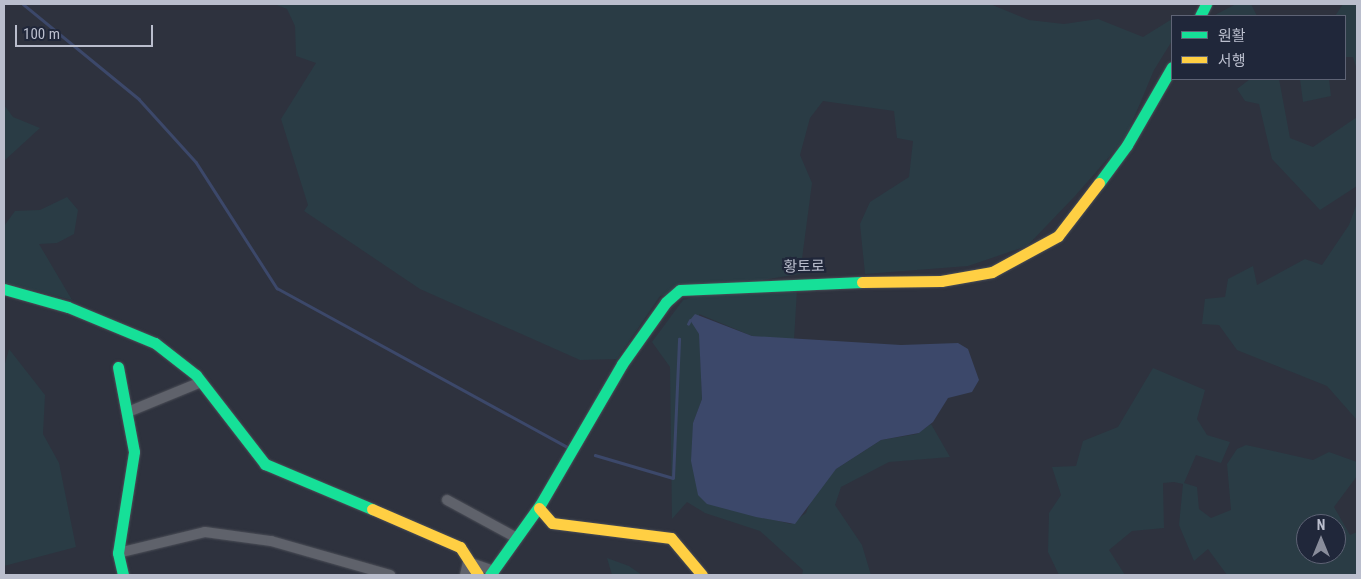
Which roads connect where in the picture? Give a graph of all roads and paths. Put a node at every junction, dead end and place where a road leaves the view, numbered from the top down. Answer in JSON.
{"nodes":[{"id":1,"x":1171,"y":69,"type":"edge"},
{"id":2,"x":4,"y":289,"type":"edge"},
{"id":3,"x":118,"y":367,"type":"dead end"},
{"id":4,"x":201,"y":382,"type":"junction"},
{"id":5,"x":128,"y":412,"type":"junction"},
{"id":6,"x":447,"y":500,"type":"dead end"},
{"id":7,"x":538,"y":508,"type":"junction"},
{"id":8,"x":517,"y":538,"type":"junction"},
{"id":9,"x":118,"y":553,"type":"junction"},
{"id":10,"x":468,"y":562,"type":"junction"},
{"id":11,"x":492,"y":573,"type":"edge"},
{"id":12,"x":123,"y":575,"type":"edge"},
{"id":13,"x":390,"y":575,"type":"edge"},
{"id":14,"x":466,"y":575,"type":"edge"},
{"id":15,"x":478,"y":575,"type":"edge"},
{"id":16,"x":702,"y":575,"type":"edge"}],
"edges":[{"from":1,"to":7,"type":"street","name":"황토로"},
{"from":2,"to":4,"type":"street"},
{"from":3,"to":5,"type":"street"},
{"from":4,"to":5,"type":"street"},
{"from":4,"to":10,"type":"street"},
{"from":5,"to":9,"type":"street"},
{"from":6,"to":8,"type":"street"},
{"from":7,"to":8,"type":"street","name":"황토로"},
{"from":7,"to":16,"type":"street"},
{"from":8,"to":11,"type":"street","name":"황토로"},
{"from":9,"to":12,"type":"street"},
{"from":9,"to":13,"type":"street"},
{"from":10,"to":11,"type":"street"},
{"from":10,"to":14,"type":"street"},
{"from":10,"to":15,"type":"street"}]}
